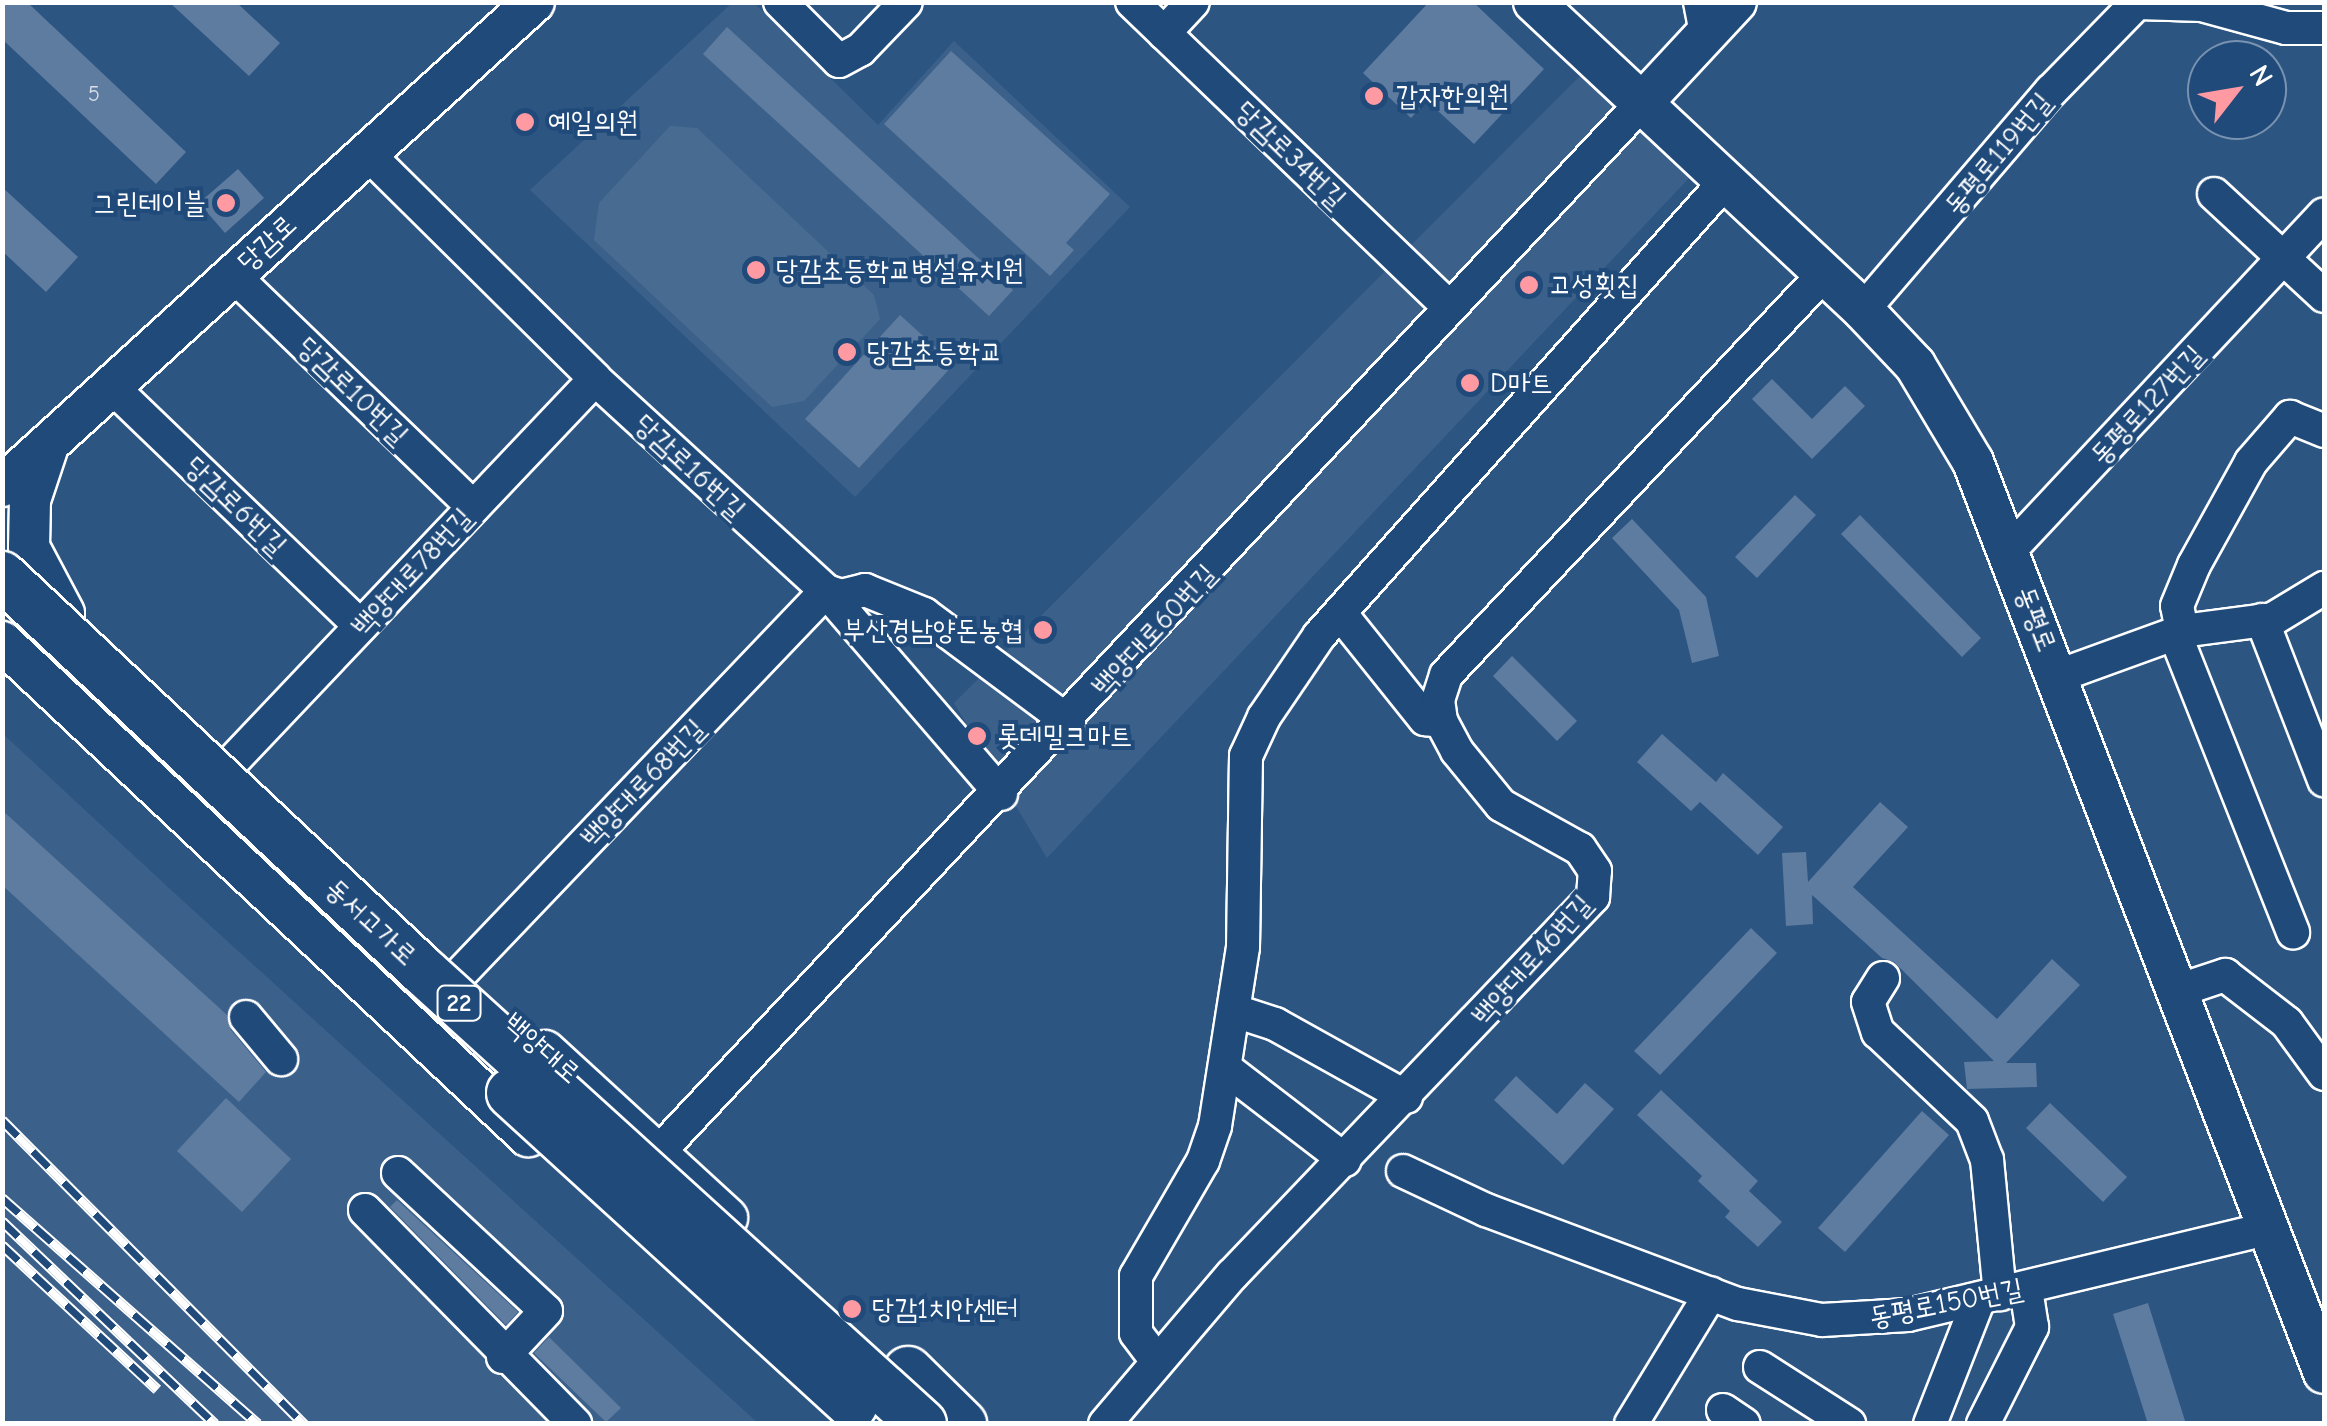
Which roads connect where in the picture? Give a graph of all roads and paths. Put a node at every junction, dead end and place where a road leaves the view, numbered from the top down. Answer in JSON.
{"nodes":[{"id":1,"x":534,"y":2,"type":"edge"},
{"id":2,"x":780,"y":2,"type":"edge"},
{"id":3,"x":906,"y":2,"type":"edge"},
{"id":4,"x":1132,"y":2,"type":"edge"},
{"id":5,"x":1193,"y":2,"type":"edge"},
{"id":6,"x":1534,"y":2,"type":"edge"},
{"id":7,"x":1736,"y":2,"type":"edge"},
{"id":8,"x":2138,"y":3,"type":"edge"},
{"id":9,"x":1703,"y":18,"type":"edge"},
{"id":10,"x":2324,"y":28,"type":"edge"},
{"id":11,"x":1164,"y":33,"type":"junction"},
{"id":12,"x":1642,"y":102,"type":"junction"},
{"id":13,"x":366,"y":152,"type":"junction"},
{"id":14,"x":1724,"y":183,"type":"junction"},
{"id":15,"x":2214,"y":194,"type":"dead end"},
{"id":16,"x":2324,"y":214,"type":"edge"},
{"id":17,"x":2284,"y":258,"type":"junction"},
{"id":18,"x":232,"y":274,"type":"junction"},
{"id":19,"x":1822,"y":276,"type":"junction"},
{"id":20,"x":2324,"y":296,"type":"edge"},
{"id":21,"x":1450,"y":308,"type":"junction"},
{"id":22,"x":1863,"y":310,"type":"junction"},
{"id":23,"x":595,"y":378,"type":"junction"},
{"id":24,"x":111,"y":386,"type":"junction"},
{"id":25,"x":2324,"y":431,"type":"edge"},
{"id":26,"x":50,"y":442,"type":"junction"},
{"id":27,"x":2,"y":456,"type":"edge"},
{"id":28,"x":2,"y":486,"type":"edge"},
{"id":29,"x":473,"y":507,"type":"junction"},
{"id":30,"x":2009,"y":551,"type":"junction"},
{"id":31,"x":2,"y":556,"type":"edge"},
{"id":32,"x":2,"y":576,"type":"edge"},
{"id":33,"x":2324,"y":588,"type":"edge"},
{"id":34,"x":826,"y":591,"type":"junction"},
{"id":35,"x":1340,"y":613,"type":"junction"},
{"id":36,"x":2,"y":614,"type":"edge"},
{"id":37,"x":64,"y":614,"type":"junction"},
{"id":38,"x":2262,"y":620,"type":"junction"},
{"id":39,"x":360,"y":626,"type":"junction"},
{"id":40,"x":2178,"y":633,"type":"junction"},
{"id":41,"x":2,"y":642,"type":"edge"},
{"id":42,"x":2058,"y":676,"type":"junction"},
{"id":43,"x":1440,"y":721,"type":"junction"},
{"id":44,"x":1069,"y":722,"type":"junction"},
{"id":45,"x":229,"y":765,"type":"junction"},
{"id":46,"x":2324,"y":780,"type":"edge"},
{"id":47,"x":1001,"y":794,"type":"junction"},
{"id":48,"x":2293,"y":932,"type":"dead end"},
{"id":49,"x":441,"y":973,"type":"junction"},
{"id":50,"x":1884,"y":978,"type":"dead end"},
{"id":51,"x":2177,"y":991,"type":"junction"},
{"id":52,"x":1235,"y":1011,"type":"junction"},
{"id":53,"x":246,"y":1017,"type":"dead end"},
{"id":54,"x":281,"y":1059,"type":"dead end"},
{"id":55,"x":1225,"y":1068,"type":"junction"},
{"id":56,"x":2324,"y":1074,"type":"edge"},
{"id":57,"x":1406,"y":1096,"type":"junction"},
{"id":58,"x":660,"y":1153,"type":"junction"},
{"id":59,"x":1345,"y":1160,"type":"junction"},
{"id":60,"x":1402,"y":1171,"type":"dead end"},
{"id":61,"x":398,"y":1173,"type":"dead end"},
{"id":62,"x":574,"y":1180,"type":"junction"},
{"id":63,"x":620,"y":1197,"type":"junction"},
{"id":64,"x":365,"y":1210,"type":"dead end"},
{"id":65,"x":738,"y":1228,"type":"junction"},
{"id":66,"x":2270,"y":1228,"type":"junction"},
{"id":67,"x":690,"y":1276,"type":"junction"},
{"id":68,"x":1711,"y":1293,"type":"junction"},
{"id":69,"x":2002,"y":1293,"type":"junction"},
{"id":70,"x":503,"y":1356,"type":"junction"},
{"id":71,"x":1156,"y":1360,"type":"junction"},
{"id":72,"x":1760,"y":1367,"type":"dead end"},
{"id":73,"x":2324,"y":1373,"type":"edge"},
{"id":74,"x":575,"y":1424,"type":"edge"},
{"id":75,"x":829,"y":1424,"type":"edge"},
{"id":76,"x":855,"y":1424,"type":"edge"},
{"id":77,"x":875,"y":1424,"type":"edge"},
{"id":78,"x":922,"y":1424,"type":"edge"},
{"id":79,"x":942,"y":1424,"type":"edge"},
{"id":80,"x":962,"y":1424,"type":"edge"},
{"id":81,"x":1105,"y":1424,"type":"edge"},
{"id":82,"x":1630,"y":1424,"type":"edge"},
{"id":83,"x":1848,"y":1424,"type":"edge"},
{"id":84,"x":1930,"y":1424,"type":"edge"},
{"id":85,"x":1982,"y":1424,"type":"edge"}],
"edges":[{"from":1,"to":13,"type":"main road","name":"당감로"},
{"from":2,"to":3,"type":"street"},
{"from":4,"to":11,"type":"street","name":"당감로34번길"},
{"from":5,"to":11,"type":"street"},
{"from":6,"to":12,"type":"main road","name":"동평로"},
{"from":7,"to":9,"type":"main road"},
{"from":8,"to":10,"type":"street"},
{"from":8,"to":22,"type":"street","name":"동평로119번길"},
{"from":9,"to":12,"type":"main road"},
{"from":11,"to":21,"type":"street","name":"당감로34번길"},
{"from":12,"to":14,"type":"main road","name":"동평로"},
{"from":12,"to":21,"type":"street","name":"백양대로60번길"},
{"from":13,"to":18,"type":"main road","name":"당감로"},
{"from":13,"to":23,"type":"street","name":"당감로16번길"},
{"from":14,"to":19,"type":"main road","name":"동평로"},
{"from":14,"to":35,"type":"street"},
{"from":15,"to":17,"type":"street"},
{"from":16,"to":17,"type":"street","name":"동평로127번길"},
{"from":17,"to":20,"type":"street"},
{"from":17,"to":30,"type":"street","name":"동평로127번길"},
{"from":18,"to":24,"type":"main road","name":"당감로"},
{"from":18,"to":29,"type":"street","name":"당감로10번길"},
{"from":19,"to":22,"type":"main road","name":"동평로"},
{"from":19,"to":43,"type":"street"},
{"from":21,"to":44,"type":"street","name":"백양대로60번길"},
{"from":22,"to":30,"type":"main road","name":"동평로"},
{"from":23,"to":29,"type":"street","name":"백양대로78번길"},
{"from":23,"to":34,"type":"street","name":"당감로16번길"},
{"from":24,"to":26,"type":"main road","name":"당감로"},
{"from":24,"to":39,"type":"street","name":"당감로6번길"},
{"from":25,"to":40,"type":"street"},
{"from":26,"to":27,"type":"main road"},
{"from":26,"to":28,"type":"main road","name":"당감로"},
{"from":26,"to":37,"type":"main road"},
{"from":29,"to":39,"type":"street","name":"백양대로78번길"},
{"from":30,"to":42,"type":"main road","name":"동평로"},
{"from":31,"to":37,"type":"main road","name":"백양대로"},
{"from":32,"to":49,"type":"highway","name":"동서고가로","number":"22","bridge":true},
{"from":33,"to":38,"type":"street"},
{"from":34,"to":44,"type":"street"},
{"from":34,"to":47,"type":"street","name":"당감로16번길"},
{"from":34,"to":49,"type":"street","name":"백양대로68번길"},
{"from":35,"to":43,"type":"street"},
{"from":35,"to":52,"type":"street"},
{"from":36,"to":63,"type":"highway","name":"동서고가로","number":"22","bridge":true},
{"from":37,"to":45,"type":"main road","name":"백양대로"},
{"from":38,"to":40,"type":"street"},
{"from":38,"to":46,"type":"street"},
{"from":39,"to":45,"type":"street","name":"백양대로78번길"},
{"from":40,"to":42,"type":"street"},
{"from":40,"to":48,"type":"street"},
{"from":41,"to":62,"type":"main road"},
{"from":42,"to":51,"type":"main road","name":"동평로"},
{"from":43,"to":57,"type":"street","name":"백양대로46번길"},
{"from":44,"to":47,"type":"street","name":"백양대로60번길"},
{"from":45,"to":49,"type":"main road","name":"백양대로"},
{"from":47,"to":58,"type":"street","name":"백양대로60번길"},
{"from":49,"to":58,"type":"main road","name":"백양대로"},
{"from":49,"to":78,"type":"highway","name":"동서고가로","number":"22","bridge":true},
{"from":49,"to":80,"type":"highway","bridge":true},
{"from":50,"to":69,"type":"street"},
{"from":51,"to":56,"type":"street"},
{"from":51,"to":66,"type":"main road","name":"동평로"},
{"from":52,"to":55,"type":"street"},
{"from":52,"to":57,"type":"street"},
{"from":53,"to":54,"type":"street"},
{"from":55,"to":59,"type":"street"},
{"from":55,"to":71,"type":"street"},
{"from":57,"to":59,"type":"street","name":"백양대로46번길"},
{"from":58,"to":62,"type":"street","name":"백양대로60번길"},
{"from":58,"to":65,"type":"main road","name":"백양대로"},
{"from":59,"to":71,"type":"street","name":"백양대로46번길"},
{"from":60,"to":68,"type":"street","name":"동평로150번길"},
{"from":61,"to":70,"type":"street"},
{"from":62,"to":67,"type":"main road"},
{"from":63,"to":75,"type":"highway"},
{"from":63,"to":77,"type":"highway","name":"동서고가로","number":"22","bridge":true},
{"from":64,"to":70,"type":"street"},
{"from":65,"to":67,"type":"main road"},
{"from":65,"to":79,"type":"main road","name":"백양대로"},
{"from":66,"to":69,"type":"street","name":"동평로150번길"},
{"from":66,"to":73,"type":"main road","name":"동평로"},
{"from":67,"to":76,"type":"main road"},
{"from":68,"to":69,"type":"street","name":"동평로150번길"},
{"from":68,"to":82,"type":"street"},
{"from":69,"to":84,"type":"street"},
{"from":69,"to":85,"type":"street"},
{"from":70,"to":74,"type":"street"},
{"from":71,"to":81,"type":"street","name":"백양대로46번길"},
{"from":72,"to":83,"type":"street"}]}
